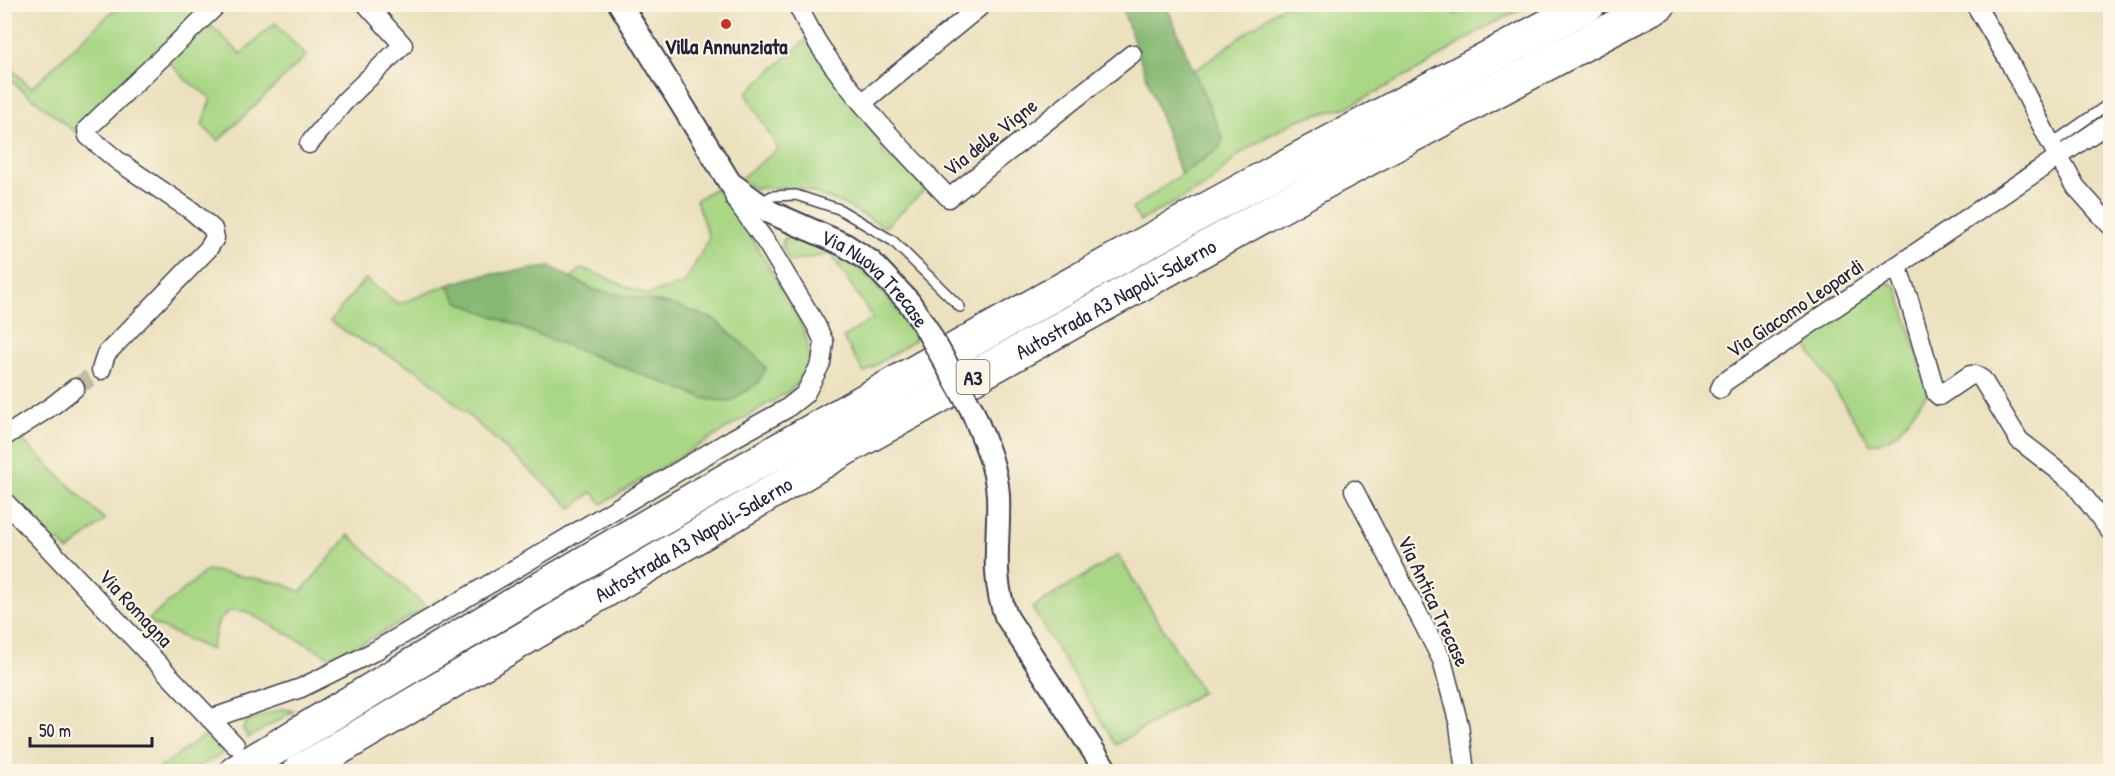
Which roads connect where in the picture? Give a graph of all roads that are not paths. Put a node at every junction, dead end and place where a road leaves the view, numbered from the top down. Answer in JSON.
{"nodes":[{"id":1,"x":218,"y":4,"type":"edge"},
{"id":2,"x":366,"y":4,"type":"edge"},
{"id":3,"x":620,"y":4,"type":"edge"},
{"id":4,"x":797,"y":4,"type":"edge"},
{"id":5,"x":983,"y":4,"type":"edge"},
{"id":6,"x":1589,"y":4,"type":"edge"},
{"id":7,"x":1659,"y":4,"type":"edge"},
{"id":8,"x":1975,"y":4,"type":"edge"},
{"id":9,"x":1132,"y":54,"type":"dead end"},
{"id":10,"x":862,"y":103,"type":"junction"},
{"id":11,"x":2110,"y":103,"type":"edge"},
{"id":12,"x":2110,"y":122,"type":"edge"},
{"id":13,"x":309,"y":144,"type":"dead end"},
{"id":14,"x":2055,"y":150,"type":"junction"},
{"id":15,"x":730,"y":183,"type":"junction"},
{"id":16,"x":770,"y":211,"type":"junction"},
{"id":17,"x":2110,"y":225,"type":"edge"},
{"id":18,"x":763,"y":239,"type":"junction"},
{"id":19,"x":1896,"y":266,"type":"junction"},
{"id":20,"x":960,"y":307,"type":"dead end"},
{"id":21,"x":101,"y":370,"type":"tunnel mouth"},
{"id":22,"x":75,"y":388,"type":"tunnel mouth"},
{"id":23,"x":1720,"y":389,"type":"dead end"},
{"id":24,"x":4,"y":437,"type":"edge"},
{"id":25,"x":1354,"y":490,"type":"dead end"},
{"id":26,"x":4,"y":501,"type":"edge"},
{"id":27,"x":2110,"y":531,"type":"edge"},
{"id":28,"x":210,"y":719,"type":"junction"},
{"id":29,"x":236,"y":758,"type":"edge"},
{"id":30,"x":299,"y":771,"type":"edge"},
{"id":31,"x":1107,"y":771,"type":"edge"},
{"id":32,"x":1465,"y":771,"type":"edge"}],
"edges":[{"from":1,"to":21,"type":"street"},
{"from":2,"to":13,"type":"street"},
{"from":3,"to":15,"type":"street","name":"Via Nuova Trecase"},
{"from":4,"to":10,"type":"street","name":"Via delle Vigne"},
{"from":5,"to":10,"type":"street"},
{"from":6,"to":29,"type":"highway","name":"Autostrada A3 Napoli-Salerno","number":"A3"},
{"from":7,"to":30,"type":"highway","name":"Autostrada A3 Napoli-Salerno","number":"A3"},
{"from":8,"to":14,"type":"street"},
{"from":9,"to":10,"type":"street","name":"Via delle Vigne"},
{"from":11,"to":14,"type":"lane"},
{"from":12,"to":14,"type":"street","name":"Via Giacomo Leopardi"},
{"from":14,"to":17,"type":"street"},
{"from":14,"to":19,"type":"street","name":"Via Giacomo Leopardi"},
{"from":15,"to":16,"type":"street","name":"Via Nuova Trecase"},
{"from":15,"to":18,"type":"street"},
{"from":16,"to":18,"type":"street"},
{"from":16,"to":20,"type":"lane"},
{"from":16,"to":31,"type":"street","name":"Via Nuova Trecase","bridge":true},
{"from":18,"to":28,"type":"street"},
{"from":19,"to":23,"type":"street","name":"Via Giacomo Leopardi"},
{"from":19,"to":27,"type":"street","name":"Via Giacomo Leopardi"},
{"from":22,"to":24,"type":"street"},
{"from":25,"to":32,"type":"street","name":"Via Antica Trecase"},
{"from":26,"to":28,"type":"street","name":"Via Romagna"},
{"from":28,"to":29,"type":"street","name":"Via Romagna"}]}
